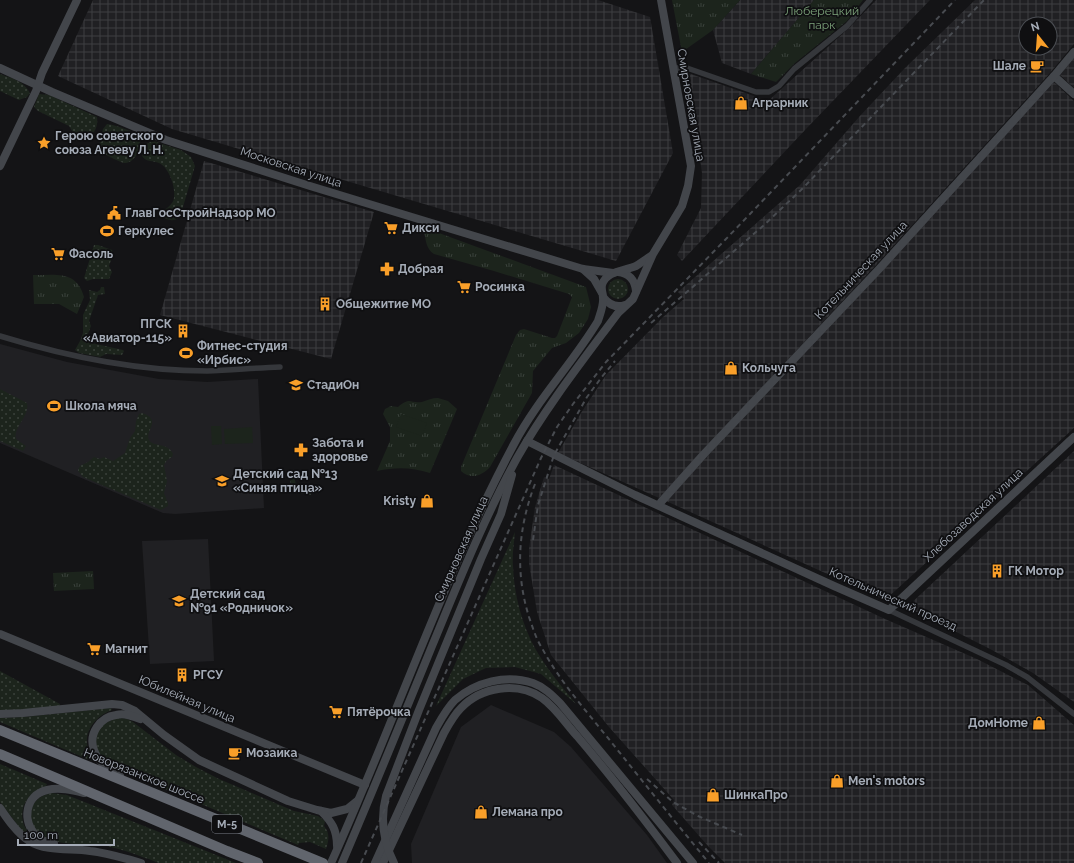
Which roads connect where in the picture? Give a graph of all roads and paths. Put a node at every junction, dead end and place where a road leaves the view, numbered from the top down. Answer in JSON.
{"nodes":[{"id":1,"x":77,"y":0,"type":"edge"},
{"id":2,"x":661,"y":0,"type":"edge"},
{"id":3,"x":870,"y":0,"type":"edge"},
{"id":4,"x":1074,"y":52,"type":"edge"},
{"id":5,"x":0,"y":68,"type":"edge"},
{"id":6,"x":673,"y":68,"type":"junction"},
{"id":7,"x":1054,"y":76,"type":"junction"},
{"id":8,"x":37,"y":84,"type":"junction"},
{"id":9,"x":1074,"y":94,"type":"edge"},
{"id":10,"x":0,"y":166,"type":"edge"},
{"id":11,"x":653,"y":254,"type":"junction"},
{"id":12,"x":583,"y":269,"type":"junction"},
{"id":13,"x":616,"y":272,"type":"junction"},
{"id":14,"x":636,"y":291,"type":"junction"},
{"id":15,"x":603,"y":295,"type":"junction"},
{"id":16,"x":626,"y":304,"type":"junction"},
{"id":17,"x":0,"y":336,"type":"edge"},
{"id":18,"x":280,"y":367,"type":"dead end"},
{"id":19,"x":1074,"y":437,"type":"edge"},
{"id":20,"x":527,"y":441,"type":"junction"},
{"id":21,"x":516,"y":460,"type":"junction"},
{"id":22,"x":598,"y":476,"type":"junction"},
{"id":23,"x":661,"y":502,"type":"junction"},
{"id":24,"x":693,"y":520,"type":"junction"},
{"id":25,"x":889,"y":610,"type":"junction"},
{"id":26,"x":0,"y":634,"type":"edge"},
{"id":27,"x":0,"y":714,"type":"edge"},
{"id":28,"x":1074,"y":714,"type":"edge"},
{"id":29,"x":147,"y":721,"type":"junction"},
{"id":30,"x":0,"y":730,"type":"edge"},
{"id":31,"x":0,"y":754,"type":"edge"},
{"id":32,"x":365,"y":785,"type":"junction"},
{"id":33,"x":145,"y":791,"type":"junction"},
{"id":34,"x":99,"y":796,"type":"junction"},
{"id":35,"x":359,"y":798,"type":"junction"},
{"id":36,"x":0,"y":808,"type":"edge"},
{"id":37,"x":320,"y":810,"type":"junction"},
{"id":38,"x":337,"y":849,"type":"junction"},
{"id":39,"x":70,"y":850,"type":"junction"},
{"id":40,"x":141,"y":863,"type":"edge"},
{"id":41,"x":258,"y":863,"type":"edge"},
{"id":42,"x":322,"y":863,"type":"edge"},
{"id":43,"x":331,"y":863,"type":"edge"},
{"id":44,"x":342,"y":863,"type":"edge"},
{"id":45,"x":375,"y":863,"type":"edge"},
{"id":46,"x":383,"y":863,"type":"edge"},
{"id":47,"x":394,"y":863,"type":"edge"},
{"id":48,"x":677,"y":863,"type":"edge"},
{"id":49,"x":693,"y":863,"type":"edge"}],
"edges":[{"from":1,"to":8,"type":"main road"},
{"from":2,"to":6,"type":"main road","name":"Смирновская улица"},
{"from":3,"to":6,"type":"street"},
{"from":4,"to":7,"type":"main road","name":"Котельническая улица"},
{"from":5,"to":8,"type":"main road","name":"Московская улица"},
{"from":6,"to":11,"type":"main road","name":"Смирновская улица"},
{"from":7,"to":9,"type":"main road"},
{"from":7,"to":23,"type":"main road","name":"Котельническая улица"},
{"from":8,"to":10,"type":"main road"},
{"from":8,"to":12,"type":"main road","name":"Московская улица"},
{"from":11,"to":13,"type":"main road","name":"Смирновская улица"},
{"from":11,"to":14,"type":"main road","name":"Смирновская улица"},
{"from":12,"to":13,"type":"main road","name":"Московская улица"},
{"from":12,"to":15,"type":"main road"},
{"from":13,"to":14,"type":"main road"},
{"from":13,"to":15,"type":"main road","name":"Смирновская улица"},
{"from":14,"to":16,"type":"main road","name":"Смирновская улица"},
{"from":15,"to":16,"type":"main road"},
{"from":15,"to":32,"type":"main road","name":"Смирновская улица"},
{"from":16,"to":20,"type":"main road","name":"Смирновская улица"},
{"from":17,"to":18,"type":"street"},
{"from":19,"to":25,"type":"main road","name":"Хлебозаводская улица"},
{"from":20,"to":21,"type":"main road","name":"Смирновская улица"},
{"from":20,"to":22,"type":"main road","name":"Котельнический проезд"},
{"from":21,"to":44,"type":"main road","name":"Смирновская улица"},
{"from":21,"to":47,"type":"main road"},
{"from":22,"to":23,"type":"main road","name":"Котельнический проезд"},
{"from":22,"to":24,"type":"main road","name":"Котельнический проезд"},
{"from":23,"to":24,"type":"main road","name":"Котельнический проезд"},
{"from":24,"to":25,"type":"main road","name":"Котельнический проезд"},
{"from":25,"to":28,"type":"street","name":"Котельнический проезд"},
{"from":26,"to":32,"type":"main road","name":"Юбилейная улица"},
{"from":27,"to":29,"type":"main road","number":"М-5"},
{"from":29,"to":33,"type":"main road","number":"М-5"},
{"from":29,"to":37,"type":"main road","number":"М-5"},
{"from":30,"to":33,"type":"highway","name":"Новорязанское шоссе","number":"М-5"},
{"from":31,"to":34,"type":"highway","number":"М-5"},
{"from":32,"to":35,"type":"main road","name":"Смирновская улица"},
{"from":33,"to":42,"type":"highway","name":"Новорязанское шоссе","number":"М-5"},
{"from":34,"to":39,"type":"main road","number":"М-5"},
{"from":34,"to":41,"type":"highway","number":"М-5"},
{"from":35,"to":37,"type":"main road","number":"М-5"},
{"from":35,"to":38,"type":"main road","name":"Смирновская улица"},
{"from":36,"to":39,"type":"main road","number":"М-5"},
{"from":37,"to":38,"type":"main road"},
{"from":38,"to":43,"type":"main road","name":"Смирновская улица"},
{"from":39,"to":40,"type":"main road","number":"М-5"},
{"from":45,"to":49,"type":"main road"},
{"from":46,"to":48,"type":"main road"}]}
